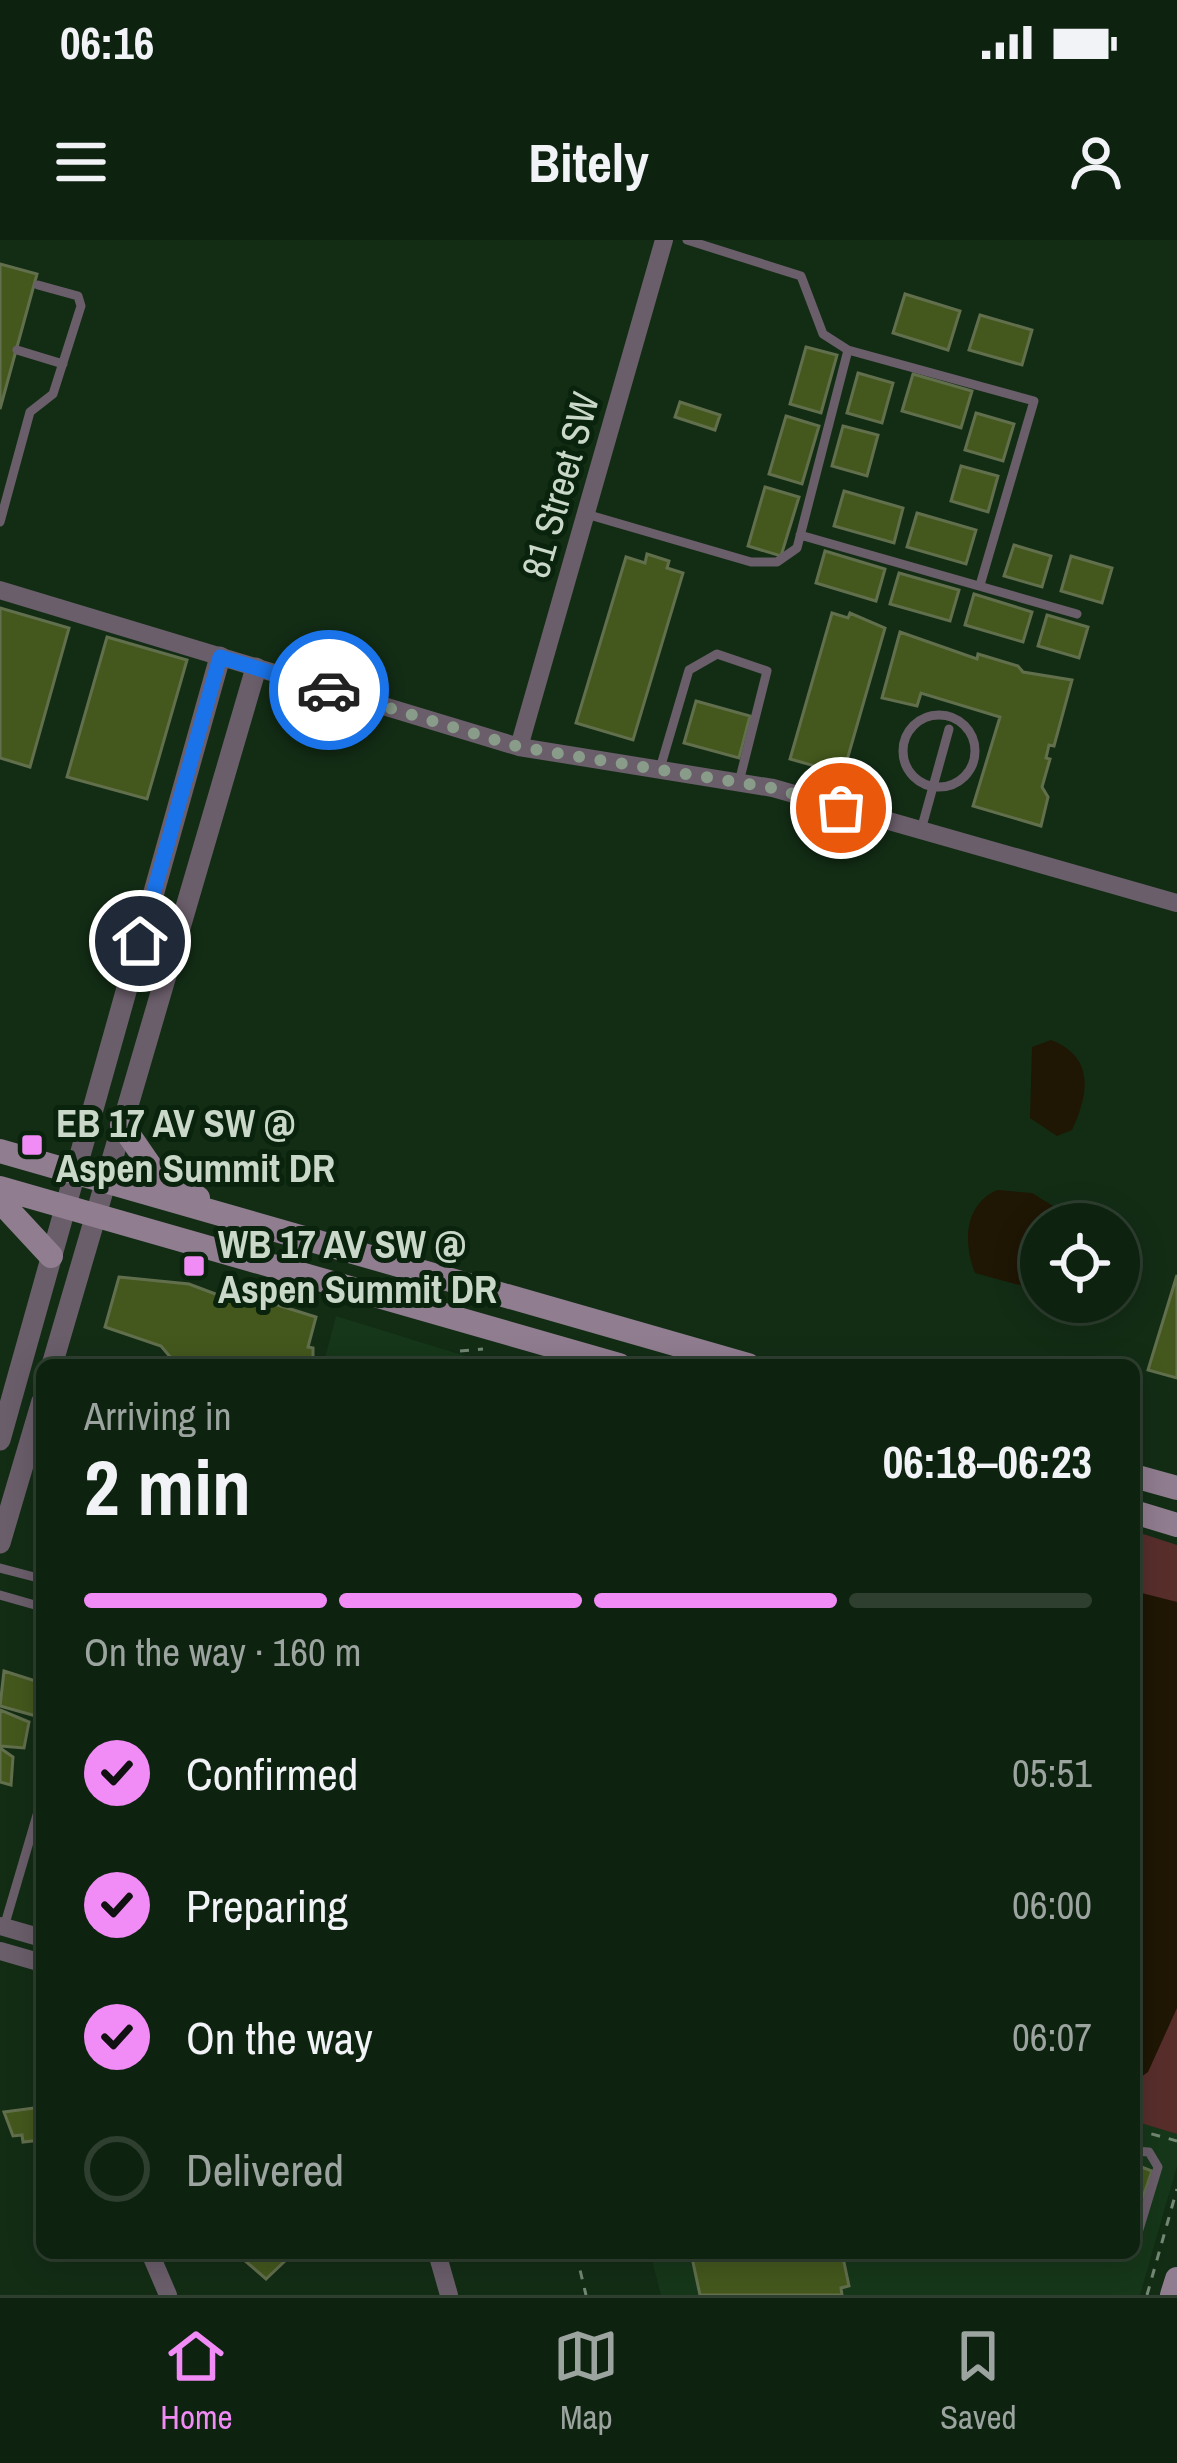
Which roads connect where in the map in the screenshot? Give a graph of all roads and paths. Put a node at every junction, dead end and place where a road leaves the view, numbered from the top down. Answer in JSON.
{"nodes":[{"id":1,"x":664,"y":240,"type":"edge"},
{"id":2,"x":688,"y":240,"type":"edge"},
{"id":3,"x":38,"y":285,"type":"dead end"},
{"id":4,"x":17,"y":350,"type":"dead end"},
{"id":5,"x":848,"y":350,"type":"junction"},
{"id":6,"x":63,"y":364,"type":"junction"},
{"id":7,"x":586,"y":514,"type":"junction"},
{"id":8,"x":0,"y":522,"type":"edge"},
{"id":9,"x":800,"y":535,"type":"junction"},
{"id":10,"x":980,"y":585,"type":"junction"},
{"id":11,"x":0,"y":590,"type":"edge"},
{"id":12,"x":1077,"y":614,"type":"dead end"},
{"id":13,"x":220,"y":657,"type":"junction"},
{"id":14,"x":256,"y":668,"type":"junction"},
{"id":15,"x":949,"y":729,"type":"dead end"},
{"id":16,"x":519,"y":747,"type":"junction"},
{"id":17,"x":659,"y":772,"type":"junction"},
{"id":18,"x":738,"y":784,"type":"junction"},
{"id":19,"x":933,"y":786,"type":"junction"},
{"id":20,"x":921,"y":830,"type":"junction"},
{"id":21,"x":163,"y":861,"type":"junction"},
{"id":22,"x":197,"y":869,"type":"junction"},
{"id":23,"x":1177,"y":903,"type":"edge"},
{"id":24,"x":122,"y":1125,"type":"junction"},
{"id":25,"x":0,"y":1151,"type":"edge"},
{"id":26,"x":74,"y":1172,"type":"junction"},
{"id":27,"x":107,"y":1181,"type":"junction"},
{"id":28,"x":0,"y":1188,"type":"edge"},
{"id":29,"x":0,"y":1201,"type":"edge"},
{"id":30,"x":65,"y":1206,"type":"junction"},
{"id":31,"x":220,"y":1213,"type":"junction"},
{"id":32,"x":98,"y":1214,"type":"junction"},
{"id":33,"x":51,"y":1256,"type":"junction"},
{"id":34,"x":370,"y":1257,"type":"junction"},
{"id":35,"x":361,"y":1292,"type":"junction"},
{"id":36,"x":54,"y":1359,"type":"edge"},
{"id":37,"x":599,"y":1359,"type":"edge"},
{"id":38,"x":727,"y":1359,"type":"edge"},
{"id":39,"x":36,"y":1424,"type":"edge"},
{"id":40,"x":0,"y":1440,"type":"edge"},
{"id":41,"x":1140,"y":1478,"type":"edge"},
{"id":42,"x":1177,"y":1488,"type":"edge"},
{"id":43,"x":1140,"y":1514,"type":"edge"},
{"id":44,"x":1177,"y":1525,"type":"edge"},
{"id":45,"x":0,"y":1544,"type":"edge"},
{"id":46,"x":0,"y":1568,"type":"edge"},
{"id":47,"x":36,"y":1578,"type":"edge"},
{"id":48,"x":0,"y":1595,"type":"edge"},
{"id":49,"x":36,"y":1605,"type":"edge"},
{"id":50,"x":36,"y":1817,"type":"edge"},
{"id":51,"x":1,"y":1931,"type":"edge"},
{"id":52,"x":36,"y":1937,"type":"edge"},
{"id":53,"x":0,"y":1951,"type":"edge"},
{"id":54,"x":36,"y":1961,"type":"edge"},
{"id":55,"x":1140,"y":2131,"type":"edge"},
{"id":56,"x":1177,"y":2141,"type":"edge"},
{"id":57,"x":1140,"y":2151,"type":"edge"},
{"id":58,"x":1177,"y":2189,"type":"edge"},
{"id":59,"x":1140,"y":2226,"type":"edge"},
{"id":60,"x":153,"y":2259,"type":"edge"},
{"id":61,"x":439,"y":2259,"type":"edge"},
{"id":62,"x":577,"y":2259,"type":"edge"},
{"id":63,"x":1177,"y":2278,"type":"edge"},
{"id":64,"x":168,"y":2295,"type":"edge"},
{"id":65,"x":448,"y":2295,"type":"edge"},
{"id":66,"x":586,"y":2295,"type":"edge"},
{"id":67,"x":1147,"y":2295,"type":"edge"},
{"id":68,"x":1172,"y":2295,"type":"edge"}],
"edges":[{"from":1,"to":7,"type":"street","name":"81 Street SW"},
{"from":2,"to":5,"type":"lane"},
{"from":3,"to":6,"type":"lane"},
{"from":4,"to":6,"type":"lane"},
{"from":5,"to":9,"type":"lane"},
{"from":5,"to":10,"type":"lane"},
{"from":6,"to":8,"type":"lane"},
{"from":7,"to":9,"type":"lane"},
{"from":7,"to":16,"type":"street","name":"81 Street SW"},
{"from":9,"to":10,"type":"lane"},
{"from":10,"to":12,"type":"lane"},
{"from":11,"to":13,"type":"street"},
{"from":13,"to":14,"type":"street"},
{"from":13,"to":21,"type":"street"},
{"from":14,"to":16,"type":"street"},
{"from":14,"to":22,"type":"street"},
{"from":15,"to":19,"type":"lane"},
{"from":16,"to":17,"type":"street"},
{"from":17,"to":18,"type":"street"},
{"from":17,"to":18,"type":"lane"},
{"from":18,"to":20,"type":"street"},
{"from":19,"to":19,"type":"lane"},
{"from":19,"to":20,"type":"lane"},
{"from":20,"to":23,"type":"street"},
{"from":21,"to":22,"type":"street"},
{"from":21,"to":26,"type":"street"},
{"from":22,"to":24,"type":"street"},
{"from":24,"to":27,"type":"street"},
{"from":24,"to":31,"type":"main road"},
{"from":25,"to":26,"type":"main road"},
{"from":26,"to":27,"type":"main road"},
{"from":26,"to":30,"type":"street"},
{"from":27,"to":31,"type":"main road"},
{"from":27,"to":32,"type":"street"},
{"from":28,"to":30,"type":"main road"},
{"from":29,"to":33,"type":"main road"},
{"from":30,"to":32,"type":"main road"},
{"from":30,"to":33,"type":"street"},
{"from":31,"to":34,"type":"main road"},
{"from":32,"to":35,"type":"main road"},
{"from":32,"to":36,"type":"street"},
{"from":33,"to":40,"type":"street"},
{"from":34,"to":35,"type":"street"},
{"from":34,"to":38,"type":"main road"},
{"from":35,"to":37,"type":"main road"},
{"from":39,"to":45,"type":"street"},
{"from":41,"to":42,"type":"main road"},
{"from":43,"to":44,"type":"main road"},
{"from":46,"to":47,"type":"lane"},
{"from":48,"to":49,"type":"lane"},
{"from":50,"to":51,"type":"lane"},
{"from":51,"to":52,"type":"street"},
{"from":53,"to":54,"type":"street"},
{"from":55,"to":56,"type":"path"},
{"from":57,"to":59,"type":"lane"},
{"from":58,"to":67,"type":"path"},
{"from":60,"to":64,"type":"street"},
{"from":61,"to":65,"type":"street"},
{"from":62,"to":66,"type":"path"},
{"from":63,"to":68,"type":"main road"}]}
